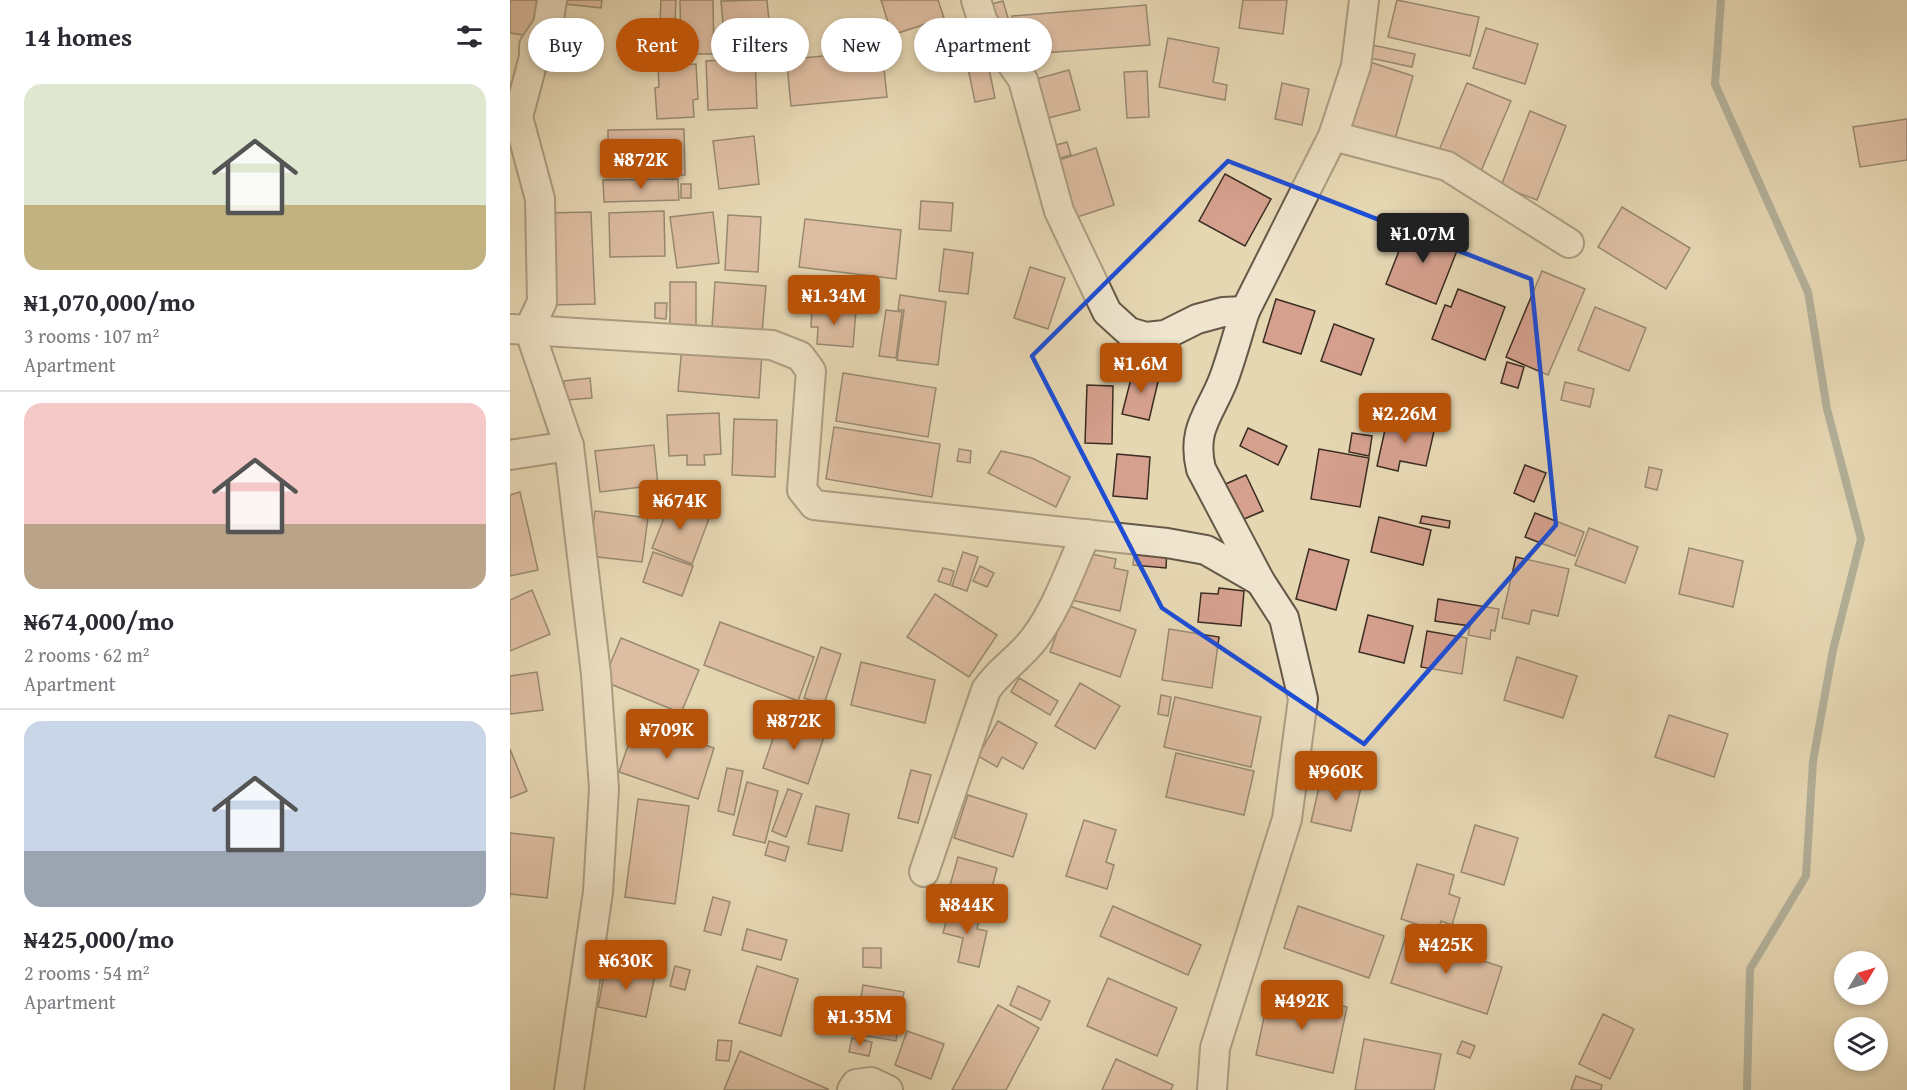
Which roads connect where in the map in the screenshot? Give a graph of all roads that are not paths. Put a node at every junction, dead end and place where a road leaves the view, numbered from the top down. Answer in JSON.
{"nodes":[{"id":1,"x":552,"y":0,"type":"edge"},
{"id":2,"x":976,"y":0,"type":"edge"},
{"id":3,"x":1364,"y":0,"type":"edge"},
{"id":4,"x":1333,"y":136,"type":"junction"},
{"id":5,"x":1569,"y":243,"type":"dead end"},
{"id":6,"x":1245,"y":311,"type":"junction"},
{"id":7,"x":519,"y":329,"type":"edge"},
{"id":8,"x":569,"y":446,"type":"junction"},
{"id":9,"x":510,"y":454,"type":"edge"},
{"id":10,"x":1086,"y":534,"type":"junction"},
{"id":11,"x":1260,"y":580,"type":"junction"},
{"id":12,"x":924,"y":872,"type":"dead end"},
{"id":13,"x":569,"y":1090,"type":"edge"},
{"id":14,"x":852,"y":1090,"type":"edge"},
{"id":15,"x":888,"y":1090,"type":"edge"},
{"id":16,"x":1212,"y":1090,"type":"edge"}],
"edges":[{"from":1,"to":7,"type":"street"},
{"from":2,"to":6,"type":"street"},
{"from":3,"to":4,"type":"street"},
{"from":4,"to":5,"type":"street"},
{"from":4,"to":6,"type":"street"},
{"from":6,"to":11,"type":"street"},
{"from":7,"to":8,"type":"street"},
{"from":7,"to":10,"type":"street"},
{"from":8,"to":9,"type":"street"},
{"from":8,"to":13,"type":"street"},
{"from":10,"to":11,"type":"street"},
{"from":10,"to":12,"type":"street"},
{"from":11,"to":16,"type":"street"},
{"from":14,"to":15,"type":"street"}]}
